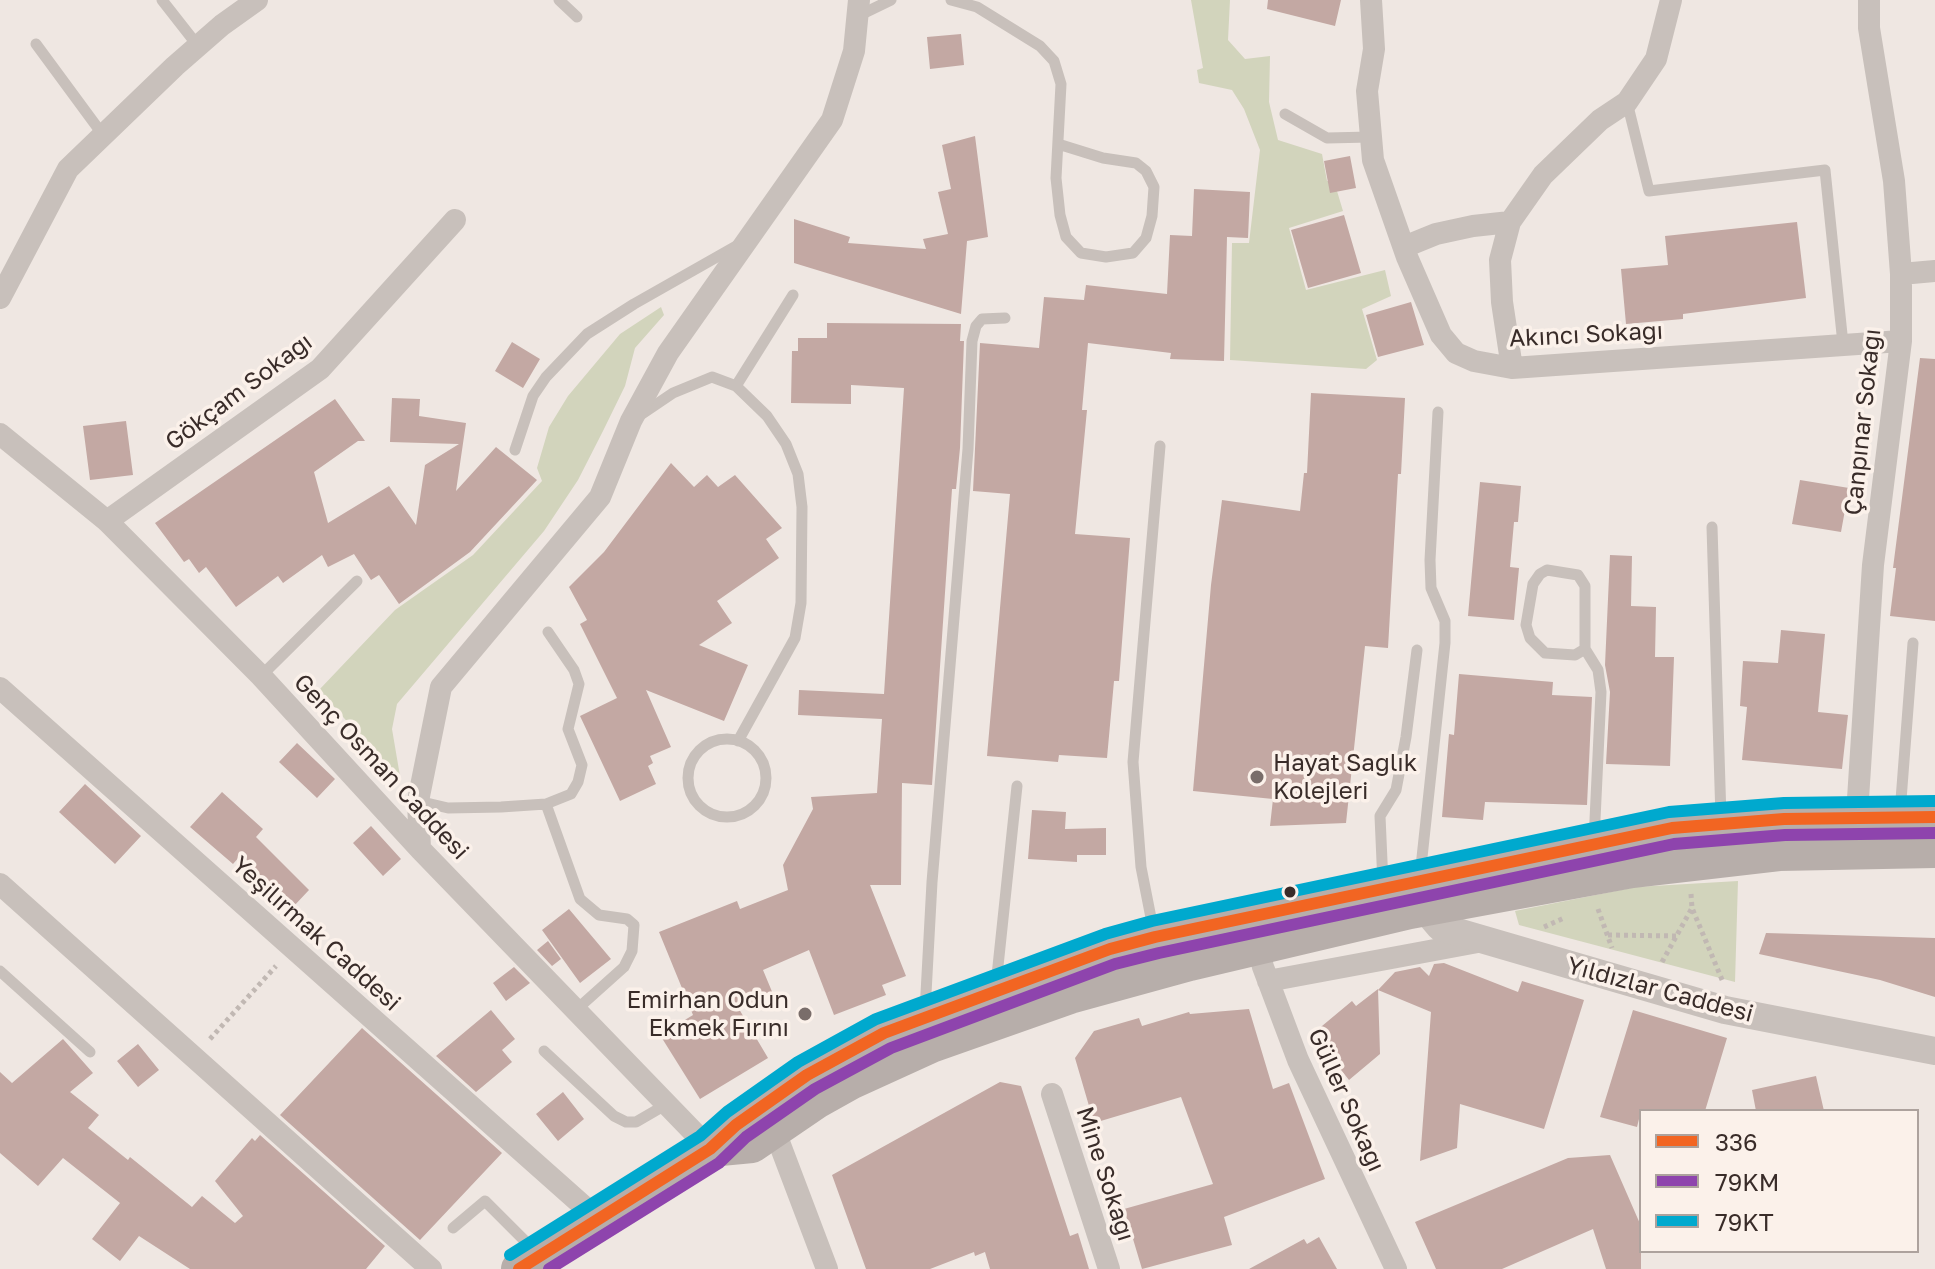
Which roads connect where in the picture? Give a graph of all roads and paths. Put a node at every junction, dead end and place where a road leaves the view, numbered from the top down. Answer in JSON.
{"nodes":[{"id":1,"x":162,"y":0,"type":"edge"},
{"id":2,"x":257,"y":0,"type":"edge"},
{"id":3,"x":559,"y":0,"type":"edge"},
{"id":4,"x":891,"y":0,"type":"edge"},
{"id":5,"x":951,"y":0,"type":"edge"},
{"id":6,"x":1371,"y":0,"type":"edge"},
{"id":7,"x":1671,"y":0,"type":"edge"},
{"id":8,"x":1869,"y":0,"type":"edge"},
{"id":9,"x":858,"y":8,"type":"edge"},
{"id":10,"x":577,"y":17,"type":"dead end"},
{"id":11,"x":36,"y":44,"type":"dead end"},
{"id":12,"x":198,"y":46,"type":"junction"},
{"id":13,"x":1627,"y":102,"type":"junction"},
{"id":14,"x":1285,"y":114,"type":"dead end"},
{"id":15,"x":103,"y":135,"type":"junction"},
{"id":16,"x":1370,"y":137,"type":"junction"},
{"id":17,"x":1058,"y":144,"type":"junction"},
{"id":18,"x":455,"y":220,"type":"dead end"},
{"id":19,"x":1510,"y":222,"type":"junction"},
{"id":20,"x":751,"y":238,"type":"junction"},
{"id":21,"x":1404,"y":247,"type":"junction"},
{"id":22,"x":9,"y":258,"type":"edge"},
{"id":23,"x":1935,"y":271,"type":"edge"},
{"id":24,"x":1901,"y":274,"type":"junction"},
{"id":25,"x":793,"y":295,"type":"dead end"},
{"id":26,"x":0,"y":298,"type":"edge"},
{"id":27,"x":1005,"y":318,"type":"dead end"},
{"id":28,"x":1901,"y":341,"type":"junction"},
{"id":29,"x":1843,"y":344,"type":"junction"},
{"id":30,"x":1512,"y":368,"type":"junction"},
{"id":31,"x":736,"y":386,"type":"junction"},
{"id":32,"x":1438,"y":412,"type":"dead end"},
{"id":33,"x":631,"y":421,"type":"junction"},
{"id":34,"x":0,"y":434,"type":"edge"},
{"id":35,"x":1160,"y":446,"type":"dead end"},
{"id":36,"x":515,"y":450,"type":"dead end"},
{"id":37,"x":107,"y":521,"type":"junction"},
{"id":38,"x":1712,"y":527,"type":"dead end"},
{"id":39,"x":357,"y":581,"type":"dead end"},
{"id":40,"x":548,"y":632,"type":"dead end"},
{"id":41,"x":1913,"y":643,"type":"dead end"},
{"id":42,"x":1585,"y":649,"type":"junction"},
{"id":43,"x":1417,"y":650,"type":"dead end"},
{"id":44,"x":261,"y":676,"type":"junction"},
{"id":45,"x":0,"y":688,"type":"edge"},
{"id":46,"x":738,"y":741,"type":"junction"},
{"id":47,"x":1017,"y":786,"type":"dead end"},
{"id":48,"x":418,"y":801,"type":"junction"},
{"id":49,"x":546,"y":804,"type":"junction"},
{"id":50,"x":1918,"y":818,"type":"edge"},
{"id":51,"x":1721,"y":823,"type":"junction"},
{"id":52,"x":1855,"y":834,"type":"junction"},
{"id":53,"x":420,"y":849,"type":"junction"},
{"id":54,"x":1935,"y":850,"type":"edge"},
{"id":55,"x":1590,"y":860,"type":"junction"},
{"id":56,"x":1705,"y":860,"type":"junction"},
{"id":57,"x":0,"y":884,"type":"edge"},
{"id":58,"x":1383,"y":889,"type":"junction"},
{"id":59,"x":1422,"y":895,"type":"junction"},
{"id":60,"x":1692,"y":908,"type":"junction"},
{"id":61,"x":1608,"y":935,"type":"junction"},
{"id":62,"x":1677,"y":936,"type":"junction"},
{"id":63,"x":1155,"y":937,"type":"junction"},
{"id":64,"x":1485,"y":940,"type":"junction"},
{"id":65,"x":293,"y":948,"type":"junction"},
{"id":66,"x":1260,"y":948,"type":"junction"},
{"id":67,"x":0,"y":971,"type":"edge"},
{"id":68,"x":1635,"y":984,"type":"junction"},
{"id":69,"x":996,"y":989,"type":"junction"},
{"id":70,"x":576,"y":1010,"type":"junction"},
{"id":71,"x":1736,"y":1012,"type":"junction"},
{"id":72,"x":924,"y":1016,"type":"junction"},
{"id":73,"x":544,"y":1051,"type":"dead end"},
{"id":74,"x":1935,"y":1051,"type":"edge"},
{"id":75,"x":90,"y":1052,"type":"dead end"},
{"id":76,"x":194,"y":1057,"type":"junction"},
{"id":77,"x":1052,"y":1094,"type":"dead end"},
{"id":78,"x":668,"y":1103,"type":"junction"},
{"id":79,"x":774,"y":1129,"type":"junction"},
{"id":80,"x":710,"y":1149,"type":"junction"},
{"id":81,"x":598,"y":1219,"type":"junction"},
{"id":82,"x":453,"y":1228,"type":"dead end"},
{"id":83,"x":529,"y":1262,"type":"edge"},
{"id":84,"x":431,"y":1269,"type":"edge"},
{"id":85,"x":827,"y":1269,"type":"edge"},
{"id":86,"x":1109,"y":1269,"type":"edge"},
{"id":87,"x":1396,"y":1269,"type":"edge"}],
"edges":[{"from":1,"to":12,"type":"lane"},
{"from":2,"to":12,"type":"street"},
{"from":3,"to":10,"type":"lane"},
{"from":4,"to":9,"type":"lane"},
{"from":5,"to":17,"type":"lane"},
{"from":6,"to":16,"type":"street","name":"Akıncı Sokağı"},
{"from":7,"to":13,"type":"street"},
{"from":8,"to":24,"type":"street","name":"Çanpınar Sokağı"},
{"from":9,"to":20,"type":"street"},
{"from":11,"to":15,"type":"lane"},
{"from":12,"to":15,"type":"street"},
{"from":13,"to":19,"type":"street"},
{"from":13,"to":29,"type":"lane"},
{"from":14,"to":16,"type":"lane"},
{"from":15,"to":22,"type":"street"},
{"from":16,"to":21,"type":"street","name":"Akıncı Sokağı"},
{"from":17,"to":17,"type":"lane"},
{"from":18,"to":37,"type":"street","name":"Gökçam Sokağı"},
{"from":19,"to":21,"type":"street"},
{"from":19,"to":30,"type":"street"},
{"from":20,"to":33,"type":"street"},
{"from":20,"to":36,"type":"lane"},
{"from":21,"to":30,"type":"street","name":"Akıncı Sokağı"},
{"from":22,"to":26,"type":"street"},
{"from":23,"to":24,"type":"street"},
{"from":24,"to":28,"type":"street","name":"Çanpınar Sokağı"},
{"from":25,"to":31,"type":"lane"},
{"from":27,"to":72,"type":"lane"},
{"from":28,"to":29,"type":"street","name":"Akıncı Sokağı"},
{"from":28,"to":52,"type":"street","name":"Çanpınar Sokağı"},
{"from":29,"to":30,"type":"street","name":"Akıncı Sokağı"},
{"from":31,"to":33,"type":"lane"},
{"from":31,"to":46,"type":"lane"},
{"from":32,"to":59,"type":"lane"},
{"from":33,"to":48,"type":"street"},
{"from":34,"to":37,"type":"street","name":"Genç Osman Caddesi"},
{"from":35,"to":63,"type":"lane"},
{"from":37,"to":44,"type":"street","name":"Genç Osman Caddesi"},
{"from":38,"to":51,"type":"lane"},
{"from":39,"to":44,"type":"lane"},
{"from":40,"to":49,"type":"lane"},
{"from":41,"to":50,"type":"lane"},
{"from":42,"to":42,"type":"lane"},
{"from":42,"to":55,"type":"lane"},
{"from":43,"to":58,"type":"lane"},
{"from":44,"to":53,"type":"street","name":"Genç Osman Caddesi"},
{"from":45,"to":65,"type":"street","name":"Yeşilırmak Caddesi"},
{"from":46,"to":46,"type":"lane"},
{"from":47,"to":69,"type":"lane"},
{"from":48,"to":49,"type":"lane"},
{"from":48,"to":53,"type":"street"},
{"from":49,"to":70,"type":"lane"},
{"from":50,"to":52,"type":"main road"},
{"from":51,"to":52,"type":"main road"},
{"from":51,"to":55,"type":"main road"},
{"from":51,"to":56,"type":"lane"},
{"from":52,"to":54,"type":"main road"},
{"from":52,"to":56,"type":"main road"},
{"from":53,"to":70,"type":"street","name":"Genç Osman Caddesi"},
{"from":55,"to":56,"type":"main road"},
{"from":55,"to":59,"type":"main road"},
{"from":55,"to":61,"type":"path"},
{"from":56,"to":60,"type":"path"},
{"from":57,"to":76,"type":"street"},
{"from":58,"to":59,"type":"main road"},
{"from":58,"to":66,"type":"main road"},
{"from":59,"to":64,"type":"street","name":"Yıldızlar Caddesi"},
{"from":59,"to":66,"type":"main road"},
{"from":60,"to":62,"type":"path"},
{"from":60,"to":71,"type":"path"},
{"from":61,"to":62,"type":"path"},
{"from":61,"to":68,"type":"path"},
{"from":62,"to":68,"type":"path"},
{"from":63,"to":66,"type":"main road"},
{"from":63,"to":69,"type":"main road"},
{"from":64,"to":66,"type":"street"},
{"from":64,"to":68,"type":"street","name":"Yıldızlar Caddesi"},
{"from":65,"to":76,"type":"path"},
{"from":65,"to":81,"type":"street","name":"Yeşilırmak Caddesi"},
{"from":66,"to":79,"type":"main road"},
{"from":66,"to":87,"type":"street","name":"Güller Sokağı"},
{"from":67,"to":75,"type":"lane"},
{"from":68,"to":71,"type":"street","name":"Yıldızlar Caddesi"},
{"from":69,"to":72,"type":"main road"},
{"from":70,"to":78,"type":"street","name":"Genç Osman Caddesi"},
{"from":71,"to":74,"type":"street","name":"Yıldızlar Caddesi"},
{"from":72,"to":80,"type":"main road"},
{"from":73,"to":78,"type":"lane"},
{"from":76,"to":84,"type":"street"},
{"from":77,"to":86,"type":"street","name":"Mine Sokağı"},
{"from":78,"to":80,"type":"street","name":"Genç Osman Caddesi"},
{"from":79,"to":80,"type":"main road"},
{"from":79,"to":85,"type":"street"},
{"from":80,"to":81,"type":"main road"},
{"from":81,"to":83,"type":"main road"},
{"from":82,"to":83,"type":"lane"}]}
